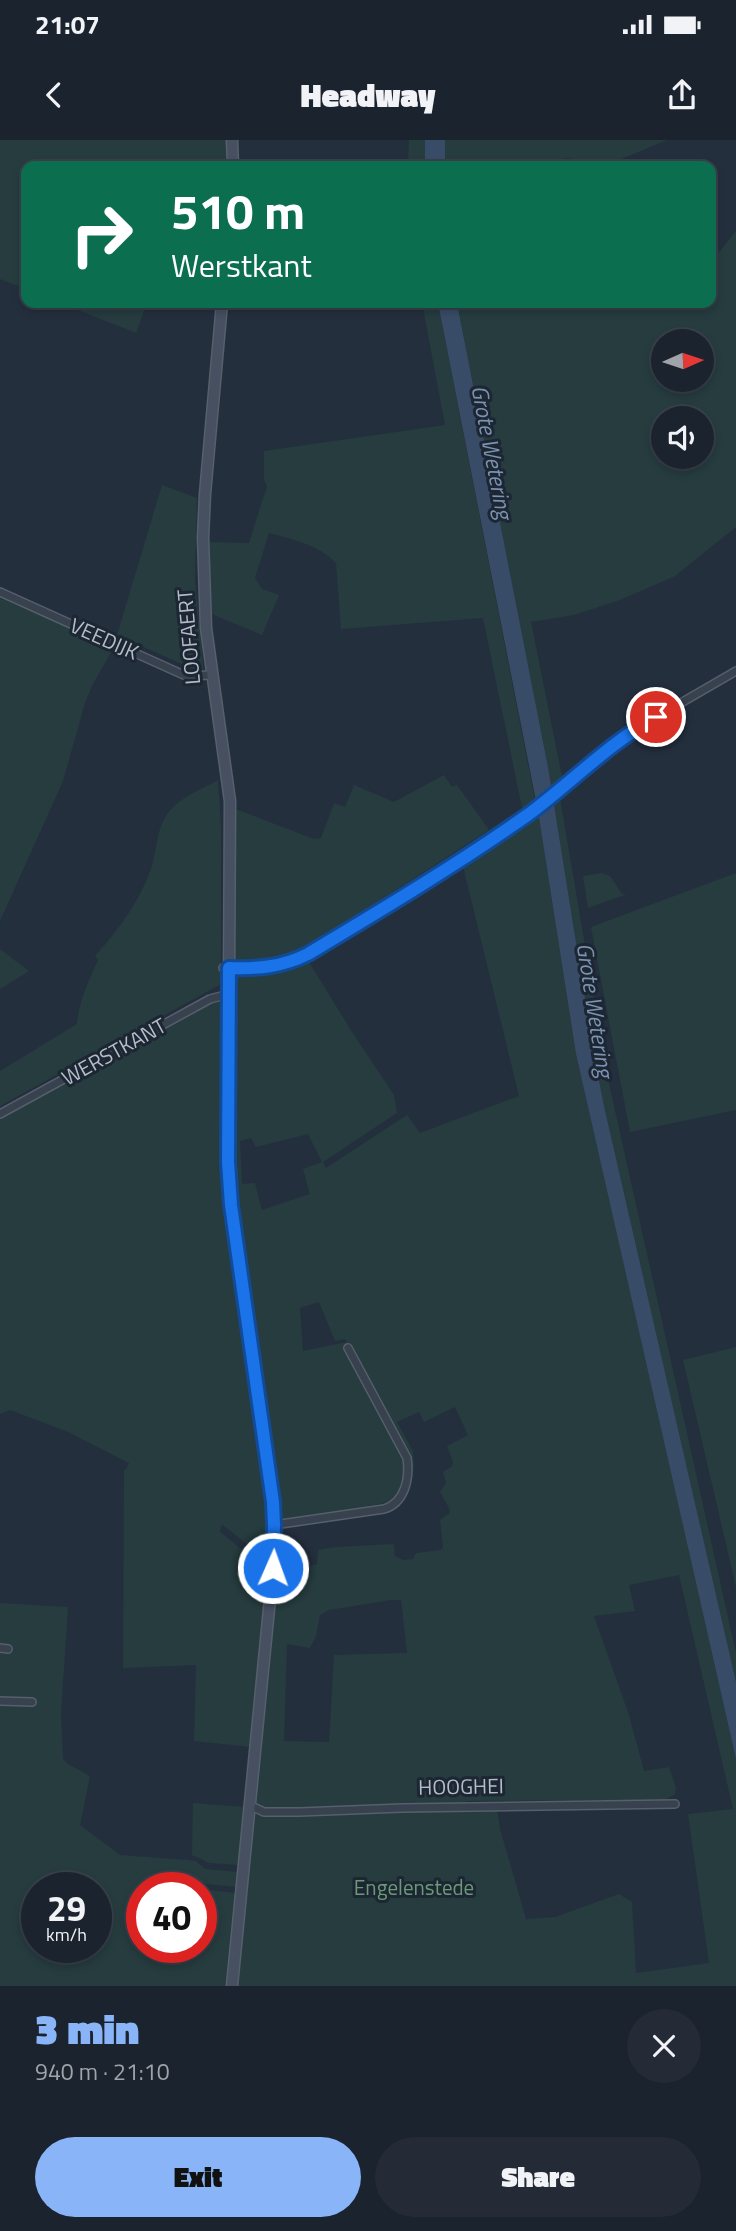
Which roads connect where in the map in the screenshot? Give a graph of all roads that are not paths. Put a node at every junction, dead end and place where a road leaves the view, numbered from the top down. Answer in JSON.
{"nodes":[{"id":1,"x":232,"y":140,"type":"edge"},
{"id":2,"x":233,"y":161,"type":"edge"},
{"id":3,"x":222,"y":308,"type":"edge"},
{"id":4,"x":0,"y":592,"type":"edge"},
{"id":5,"x":736,"y":671,"type":"edge"},
{"id":6,"x":211,"y":674,"type":"junction"},
{"id":7,"x":226,"y":968,"type":"junction"},
{"id":8,"x":229,"y":994,"type":"junction"},
{"id":9,"x":0,"y":1114,"type":"edge"},
{"id":10,"x":348,"y":1348,"type":"dead end"},
{"id":11,"x":274,"y":1525,"type":"junction"},
{"id":12,"x":0,"y":1701,"type":"edge"},
{"id":13,"x":32,"y":1702,"type":"dead end"},
{"id":14,"x":675,"y":1804,"type":"dead end"},
{"id":15,"x":249,"y":1805,"type":"junction"},
{"id":16,"x":232,"y":1986,"type":"edge"}],
"edges":[{"from":1,"to":2,"type":"street"},
{"from":3,"to":6,"type":"street","name":"LOOFAERT"},
{"from":4,"to":6,"type":"street","name":"VEEDIJK"},
{"from":5,"to":7,"type":"street"},
{"from":6,"to":7,"type":"street","name":"LOOFAERT"},
{"from":7,"to":8,"type":"street","name":"LOOFAERT"},
{"from":8,"to":9,"type":"street","name":"WERSTKANT"},
{"from":8,"to":11,"type":"street"},
{"from":10,"to":11,"type":"street"},
{"from":11,"to":15,"type":"street"},
{"from":12,"to":13,"type":"street"},
{"from":14,"to":15,"type":"street","name":"HOOGHEI"},
{"from":15,"to":16,"type":"street"}]}
